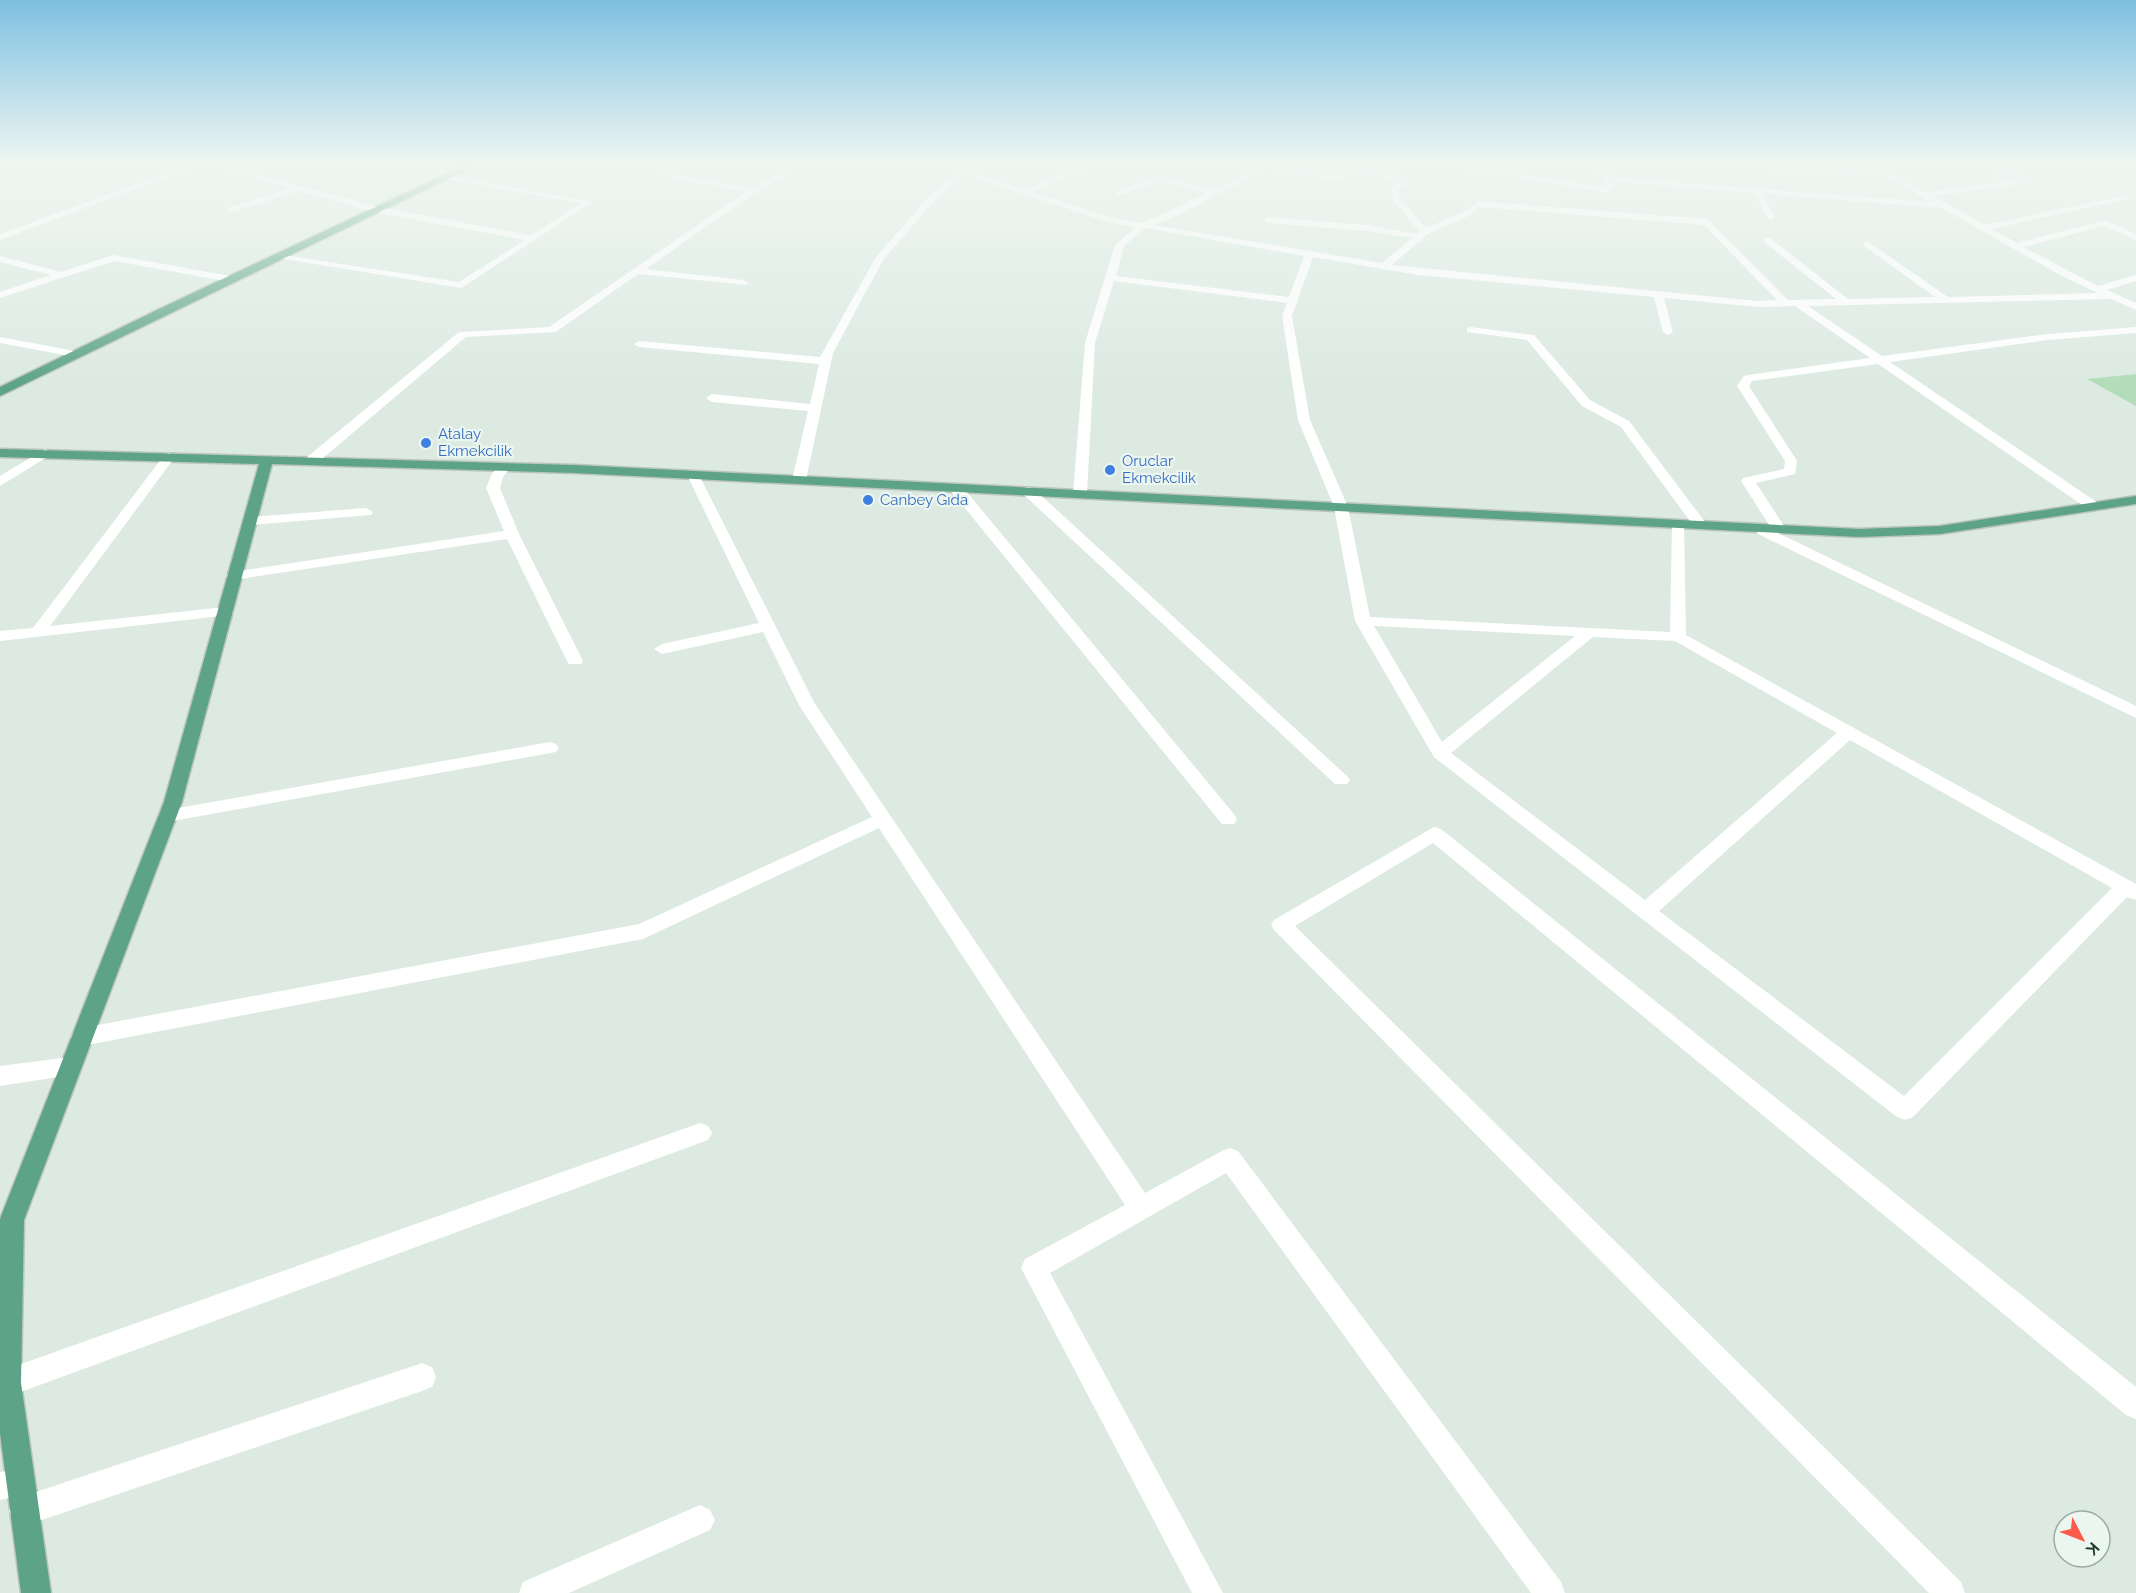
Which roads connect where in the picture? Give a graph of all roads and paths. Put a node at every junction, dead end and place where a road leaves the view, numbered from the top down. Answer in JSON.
{"nodes":[{"id":1,"x":318,"y":238,"type":"edge"},
{"id":2,"x":531,"y":238,"type":"edge"},
{"id":3,"x":684,"y":238,"type":"edge"},
{"id":4,"x":897,"y":238,"type":"edge"},
{"id":5,"x":1128,"y":238,"type":"edge"},
{"id":6,"x":1213,"y":238,"type":"edge"},
{"id":7,"x":1417,"y":238,"type":"edge"},
{"id":8,"x":1724,"y":238,"type":"edge"},
{"id":9,"x":2002,"y":238,"type":"edge"},
{"id":10,"x":2046,"y":238,"type":"edge"},
{"id":11,"x":1767,"y":240,"type":"dead end"},
{"id":12,"x":1867,"y":244,"type":"dead end"},
{"id":13,"x":2016,"y":246,"type":"junction"},
{"id":14,"x":1309,"y":255,"type":"junction"},
{"id":15,"x":278,"y":257,"type":"junction"},
{"id":16,"x":0,"y":259,"type":"edge"},
{"id":17,"x":1383,"y":267,"type":"junction"},
{"id":18,"x":636,"y":271,"type":"junction"},
{"id":19,"x":62,"y":275,"type":"junction"},
{"id":20,"x":1110,"y":278,"type":"junction"},
{"id":21,"x":2136,"y":278,"type":"edge"},
{"id":22,"x":231,"y":279,"type":"junction"},
{"id":23,"x":743,"y":283,"type":"dead end"},
{"id":24,"x":2098,"y":290,"type":"junction"},
{"id":25,"x":1658,"y":294,"type":"junction"},
{"id":26,"x":0,"y":295,"type":"edge"},
{"id":27,"x":2112,"y":296,"type":"junction"},
{"id":28,"x":1293,"y":301,"type":"junction"},
{"id":29,"x":1947,"y":301,"type":"junction"},
{"id":30,"x":1791,"y":303,"type":"junction"},
{"id":31,"x":1847,"y":303,"type":"junction"},
{"id":32,"x":2136,"y":307,"type":"edge"},
{"id":33,"x":1471,"y":330,"type":"dead end"},
{"id":34,"x":2136,"y":330,"type":"edge"},
{"id":35,"x":1668,"y":332,"type":"dead end"},
{"id":36,"x":0,"y":340,"type":"edge"},
{"id":37,"x":639,"y":344,"type":"dead end"},
{"id":38,"x":75,"y":354,"type":"junction"},
{"id":39,"x":1878,"y":358,"type":"junction"},
{"id":40,"x":825,"y":361,"type":"junction"},
{"id":41,"x":0,"y":392,"type":"edge"},
{"id":42,"x":712,"y":398,"type":"dead end"},
{"id":43,"x":815,"y":408,"type":"junction"},
{"id":44,"x":0,"y":453,"type":"edge"},
{"id":45,"x":45,"y":453,"type":"junction"},
{"id":46,"x":169,"y":457,"type":"junction"},
{"id":47,"x":267,"y":460,"type":"junction"},
{"id":48,"x":311,"y":461,"type":"junction"},
{"id":49,"x":505,"y":467,"type":"junction"},
{"id":50,"x":693,"y":475,"type":"junction"},
{"id":51,"x":799,"y":480,"type":"junction"},
{"id":52,"x":0,"y":482,"type":"edge"},
{"id":53,"x":956,"y":488,"type":"junction"},
{"id":54,"x":1028,"y":491,"type":"junction"},
{"id":55,"x":1080,"y":494,"type":"junction"},
{"id":56,"x":2136,"y":500,"type":"edge"},
{"id":57,"x":2093,"y":506,"type":"junction"},
{"id":58,"x":1341,"y":507,"type":"junction"},
{"id":59,"x":366,"y":512,"type":"dead end"},
{"id":60,"x":250,"y":521,"type":"junction"},
{"id":61,"x":1679,"y":524,"type":"junction"},
{"id":62,"x":1700,"y":525,"type":"junction"},
{"id":63,"x":1756,"y":527,"type":"junction"},
{"id":64,"x":1779,"y":529,"type":"junction"},
{"id":65,"x":512,"y":534,"type":"junction"},
{"id":66,"x":233,"y":576,"type":"junction"},
{"id":67,"x":225,"y":612,"type":"junction"},
{"id":68,"x":1363,"y":621,"type":"junction"},
{"id":69,"x":768,"y":626,"type":"junction"},
{"id":70,"x":38,"y":632,"type":"junction"},
{"id":71,"x":1590,"y":632,"type":"junction"},
{"id":72,"x":0,"y":636,"type":"edge"},
{"id":73,"x":1678,"y":636,"type":"junction"},
{"id":74,"x":662,"y":649,"type":"dead end"},
{"id":75,"x":575,"y":661,"type":"dead end"},
{"id":76,"x":2136,"y":713,"type":"edge"},
{"id":77,"x":1849,"y":732,"type":"junction"},
{"id":78,"x":550,"y":748,"type":"dead end"},
{"id":79,"x":1440,"y":753,"type":"junction"},
{"id":80,"x":1341,"y":780,"type":"dead end"},
{"id":81,"x":167,"y":816,"type":"junction"},
{"id":82,"x":1228,"y":819,"type":"dead end"},
{"id":83,"x":881,"y":820,"type":"junction"},
{"id":84,"x":2130,"y":890,"type":"edge"},
{"id":85,"x":1646,"y":911,"type":"junction"},
{"id":86,"x":82,"y":1037,"type":"junction"},
{"id":87,"x":70,"y":1068,"type":"junction"},
{"id":88,"x":0,"y":1076,"type":"edge"},
{"id":89,"x":700,"y":1133,"type":"dead end"},
{"id":90,"x":1141,"y":1208,"type":"junction"},
{"id":91,"x":422,"y":1377,"type":"dead end"},
{"id":92,"x":7,"y":1383,"type":"junction"},
{"id":93,"x":2136,"y":1405,"type":"edge"},
{"id":94,"x":15,"y":1493,"type":"edge"},
{"id":95,"x":700,"y":1520,"type":"dead end"},
{"id":96,"x":36,"y":1593,"type":"edge"},
{"id":97,"x":534,"y":1593,"type":"edge"},
{"id":98,"x":1208,"y":1593,"type":"edge"},
{"id":99,"x":1551,"y":1593,"type":"edge"},
{"id":100,"x":1950,"y":1593,"type":"edge"}],
"edges":[{"from":1,"to":15,"type":"main road"},
{"from":2,"to":15,"type":"street"},
{"from":3,"to":18,"type":"street"},
{"from":4,"to":40,"type":"street"},
{"from":5,"to":20,"type":"street"},
{"from":6,"to":14,"type":"street"},
{"from":7,"to":17,"type":"street"},
{"from":8,"to":30,"type":"street"},
{"from":9,"to":13,"type":"street"},
{"from":10,"to":13,"type":"street"},
{"from":11,"to":31,"type":"street"},
{"from":12,"to":29,"type":"street"},
{"from":13,"to":24,"type":"street"},
{"from":14,"to":17,"type":"street"},
{"from":14,"to":28,"type":"street"},
{"from":15,"to":22,"type":"main road"},
{"from":16,"to":19,"type":"street"},
{"from":17,"to":25,"type":"street"},
{"from":18,"to":23,"type":"street"},
{"from":18,"to":48,"type":"street"},
{"from":19,"to":22,"type":"street"},
{"from":19,"to":26,"type":"street"},
{"from":20,"to":28,"type":"street"},
{"from":20,"to":55,"type":"street"},
{"from":21,"to":24,"type":"street"},
{"from":22,"to":38,"type":"main road"},
{"from":24,"to":27,"type":"street"},
{"from":25,"to":30,"type":"street"},
{"from":25,"to":35,"type":"street"},
{"from":27,"to":29,"type":"street"},
{"from":27,"to":32,"type":"street"},
{"from":28,"to":58,"type":"street"},
{"from":29,"to":31,"type":"street"},
{"from":30,"to":31,"type":"street"},
{"from":30,"to":39,"type":"street"},
{"from":33,"to":62,"type":"street"},
{"from":34,"to":39,"type":"street"},
{"from":36,"to":38,"type":"street"},
{"from":37,"to":40,"type":"street"},
{"from":38,"to":41,"type":"main road"},
{"from":39,"to":57,"type":"street"},
{"from":39,"to":64,"type":"street"},
{"from":40,"to":43,"type":"street"},
{"from":42,"to":43,"type":"street"},
{"from":43,"to":51,"type":"street"},
{"from":44,"to":45,"type":"main road"},
{"from":45,"to":46,"type":"main road"},
{"from":45,"to":52,"type":"street"},
{"from":46,"to":47,"type":"main road"},
{"from":46,"to":70,"type":"street"},
{"from":47,"to":48,"type":"main road"},
{"from":47,"to":60,"type":"main road"},
{"from":48,"to":49,"type":"main road"},
{"from":49,"to":50,"type":"main road"},
{"from":49,"to":65,"type":"street"},
{"from":50,"to":51,"type":"main road"},
{"from":50,"to":69,"type":"street"},
{"from":51,"to":53,"type":"main road"},
{"from":53,"to":54,"type":"main road"},
{"from":53,"to":82,"type":"street"},
{"from":54,"to":55,"type":"main road"},
{"from":54,"to":80,"type":"street"},
{"from":55,"to":58,"type":"main road"},
{"from":56,"to":57,"type":"main road"},
{"from":57,"to":64,"type":"main road"},
{"from":58,"to":61,"type":"main road"},
{"from":58,"to":68,"type":"street"},
{"from":59,"to":60,"type":"street"},
{"from":60,"to":66,"type":"main road"},
{"from":61,"to":62,"type":"main road"},
{"from":61,"to":73,"type":"street"},
{"from":62,"to":63,"type":"main road"},
{"from":63,"to":64,"type":"main road"},
{"from":63,"to":76,"type":"street"},
{"from":65,"to":66,"type":"street"},
{"from":65,"to":75,"type":"street"},
{"from":66,"to":67,"type":"main road"},
{"from":67,"to":70,"type":"street"},
{"from":67,"to":81,"type":"main road"},
{"from":68,"to":71,"type":"street"},
{"from":68,"to":79,"type":"street"},
{"from":69,"to":74,"type":"street"},
{"from":69,"to":83,"type":"street"},
{"from":70,"to":72,"type":"street"},
{"from":71,"to":73,"type":"street"},
{"from":71,"to":79,"type":"street"},
{"from":73,"to":77,"type":"street"},
{"from":77,"to":84,"type":"street"},
{"from":77,"to":85,"type":"street"},
{"from":78,"to":81,"type":"street"},
{"from":79,"to":85,"type":"street"},
{"from":81,"to":86,"type":"main road"},
{"from":83,"to":86,"type":"street"},
{"from":83,"to":90,"type":"street"},
{"from":84,"to":85,"type":"street"},
{"from":86,"to":87,"type":"main road"},
{"from":87,"to":88,"type":"street"},
{"from":87,"to":92,"type":"main road"},
{"from":89,"to":92,"type":"street"},
{"from":90,"to":98,"type":"street"},
{"from":90,"to":99,"type":"street"},
{"from":91,"to":94,"type":"street"},
{"from":92,"to":94,"type":"main road"},
{"from":93,"to":100,"type":"street"},
{"from":94,"to":96,"type":"main road"},
{"from":95,"to":97,"type":"street"}]}
